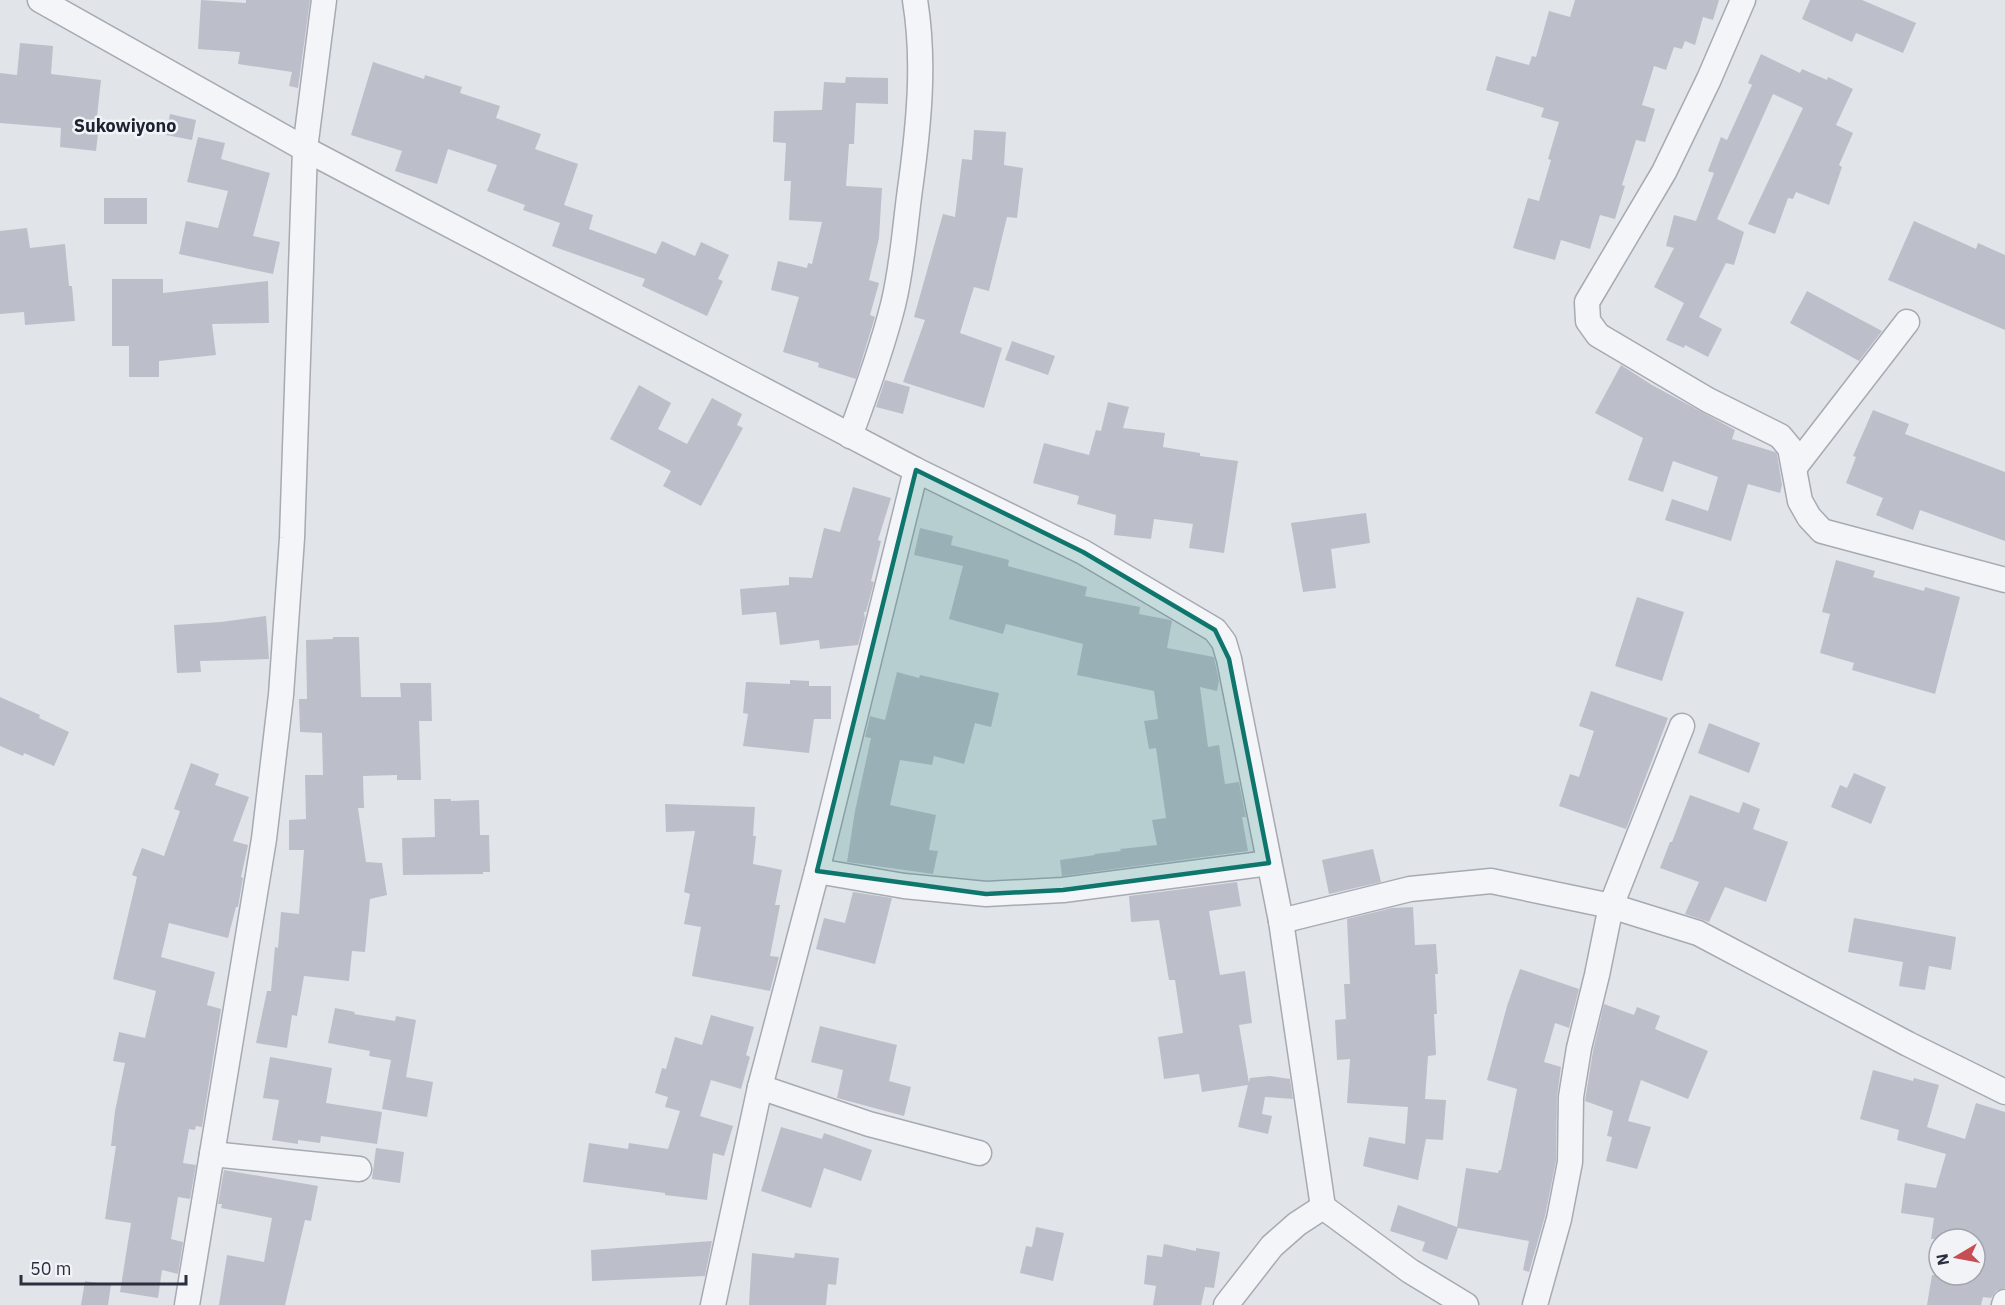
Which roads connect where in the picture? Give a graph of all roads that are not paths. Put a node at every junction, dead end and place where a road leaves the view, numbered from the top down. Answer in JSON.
{"nodes":[{"id":1,"x":40,"y":0,"type":"edge"},
{"id":2,"x":324,"y":0,"type":"edge"},
{"id":3,"x":915,"y":0,"type":"edge"},
{"id":4,"x":1743,"y":0,"type":"edge"},
{"id":5,"x":305,"y":148,"type":"junction"},
{"id":6,"x":1907,"y":322,"type":"dead end"},
{"id":7,"x":850,"y":436,"type":"junction"},
{"id":8,"x":1794,"y":467,"type":"junction"},
{"id":9,"x":916,"y":470,"type":"junction"},
{"id":10,"x":2005,"y":580,"type":"edge"},
{"id":11,"x":1682,"y":726,"type":"dead end"},
{"id":12,"x":1269,"y":863,"type":"junction"},
{"id":13,"x":817,"y":871,"type":"junction"},
{"id":14,"x":1611,"y":906,"type":"junction"},
{"id":15,"x":1281,"y":921,"type":"junction"},
{"id":16,"x":760,"y":1087,"type":"junction"},
{"id":17,"x":2005,"y":1092,"type":"edge"},
{"id":18,"x":979,"y":1153,"type":"dead end"},
{"id":19,"x":212,"y":1154,"type":"junction"},
{"id":20,"x":359,"y":1169,"type":"dead end"},
{"id":21,"x":1323,"y":1207,"type":"junction"},
{"id":22,"x":187,"y":1305,"type":"edge"},
{"id":23,"x":713,"y":1305,"type":"edge"},
{"id":24,"x":1226,"y":1305,"type":"edge"},
{"id":25,"x":1466,"y":1305,"type":"edge"},
{"id":26,"x":1534,"y":1305,"type":"edge"}],
"edges":[{"from":1,"to":5,"type":"street"},
{"from":2,"to":5,"type":"street"},
{"from":3,"to":7,"type":"street"},
{"from":4,"to":8,"type":"street"},
{"from":5,"to":7,"type":"street"},
{"from":5,"to":19,"type":"street"},
{"from":6,"to":8,"type":"street"},
{"from":7,"to":9,"type":"street"},
{"from":8,"to":10,"type":"street"},
{"from":9,"to":12,"type":"street"},
{"from":9,"to":13,"type":"street"},
{"from":11,"to":14,"type":"street"},
{"from":12,"to":13,"type":"street"},
{"from":12,"to":15,"type":"street"},
{"from":13,"to":16,"type":"street"},
{"from":14,"to":15,"type":"street"},
{"from":14,"to":17,"type":"street"},
{"from":14,"to":26,"type":"street"},
{"from":15,"to":21,"type":"street"},
{"from":16,"to":18,"type":"street"},
{"from":16,"to":23,"type":"street"},
{"from":19,"to":20,"type":"street"},
{"from":19,"to":22,"type":"street"},
{"from":21,"to":24,"type":"street"},
{"from":21,"to":25,"type":"street"}]}
